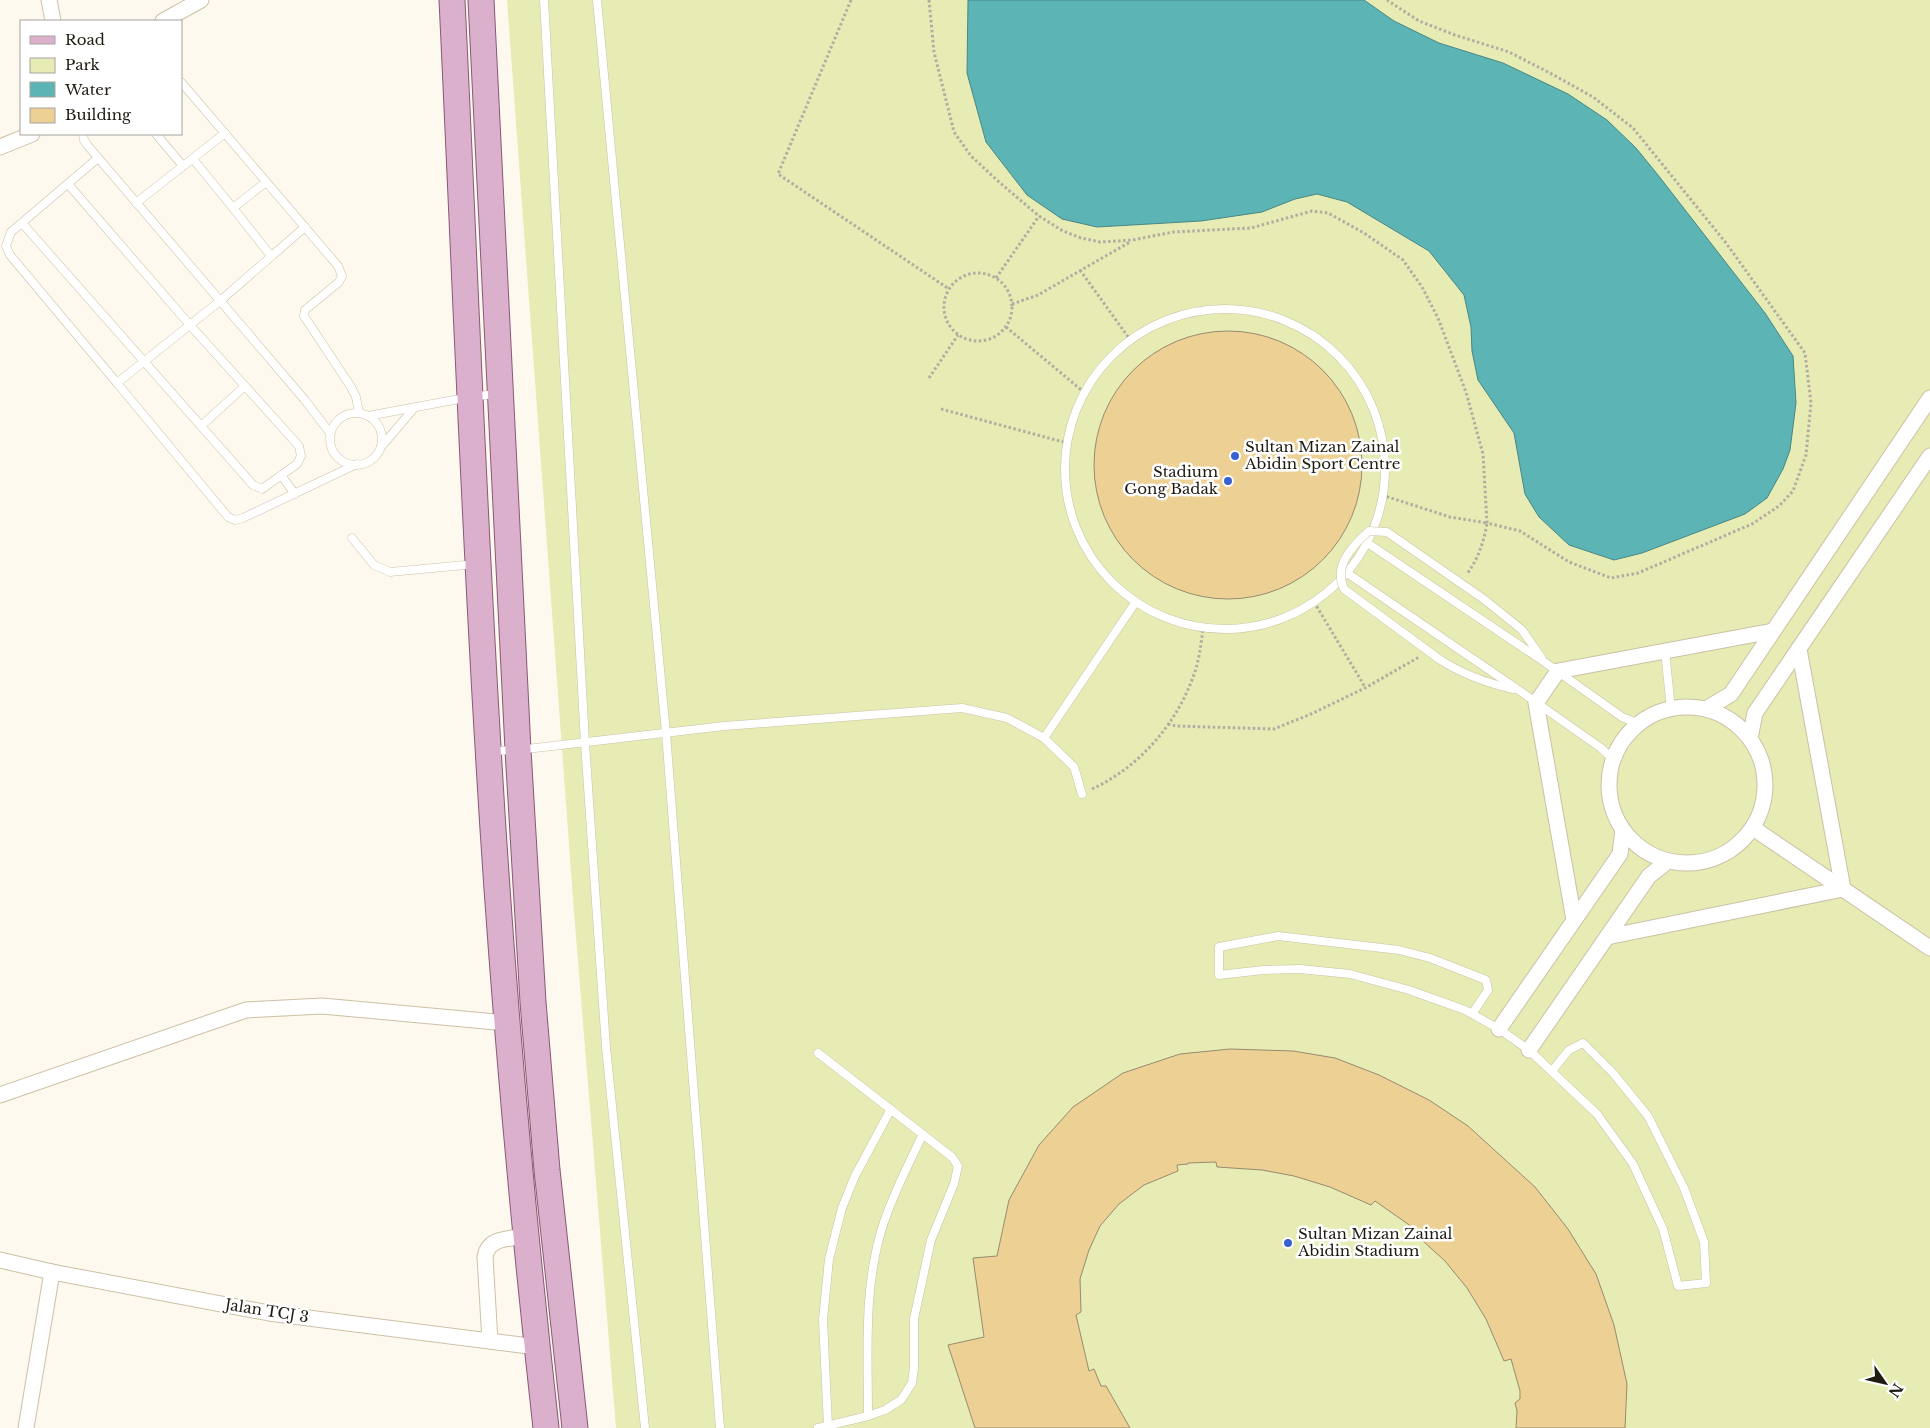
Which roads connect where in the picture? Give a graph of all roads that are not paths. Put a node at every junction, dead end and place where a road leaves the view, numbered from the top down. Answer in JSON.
{"nodes":[{"id":1,"x":49,"y":0,"type":"edge"},
{"id":2,"x":201,"y":0,"type":"edge"},
{"id":3,"x":452,"y":0,"type":"edge"},
{"id":4,"x":481,"y":0,"type":"edge"},
{"id":5,"x":544,"y":0,"type":"edge"},
{"id":6,"x":597,"y":0,"type":"edge"},
{"id":7,"x":53,"y":20,"type":"edge"},
{"id":8,"x":165,"y":20,"type":"edge"},
{"id":9,"x":182,"y":83,"type":"edge"},
{"id":10,"x":225,"y":133,"type":"junction"},
{"id":11,"x":30,"y":135,"type":"edge"},
{"id":12,"x":83,"y":135,"type":"edge"},
{"id":13,"x":157,"y":135,"type":"edge"},
{"id":14,"x":0,"y":147,"type":"edge"},
{"id":15,"x":98,"y":158,"type":"junction"},
{"id":16,"x":194,"y":159,"type":"junction"},
{"id":17,"x":183,"y":166,"type":"junction"},
{"id":18,"x":266,"y":182,"type":"junction"},
{"id":19,"x":68,"y":184,"type":"junction"},
{"id":20,"x":136,"y":203,"type":"junction"},
{"id":21,"x":234,"y":208,"type":"junction"},
{"id":22,"x":22,"y":223,"type":"junction"},
{"id":23,"x":305,"y":227,"type":"junction"},
{"id":24,"x":271,"y":256,"type":"junction"},
{"id":25,"x":220,"y":301,"type":"junction"},
{"id":26,"x":189,"y":324,"type":"junction"},
{"id":27,"x":145,"y":362,"type":"junction"},
{"id":28,"x":117,"y":383,"type":"junction"},
{"id":29,"x":245,"y":386,"type":"junction"},
{"id":30,"x":500,"y":394,"type":"junction"},
{"id":31,"x":470,"y":397,"type":"junction"},
{"id":32,"x":1930,"y":398,"type":"edge"},
{"id":33,"x":415,"y":407,"type":"junction"},
{"id":34,"x":359,"y":413,"type":"junction"},
{"id":35,"x":368,"y":416,"type":"junction"},
{"id":36,"x":201,"y":426,"type":"junction"},
{"id":37,"x":330,"y":433,"type":"junction"},
{"id":38,"x":379,"y":449,"type":"junction"},
{"id":39,"x":1930,"y":456,"type":"edge"},
{"id":40,"x":357,"y":464,"type":"junction"},
{"id":41,"x":281,"y":475,"type":"junction"},
{"id":42,"x":295,"y":494,"type":"junction"},
{"id":43,"x":352,"y":538,"type":"dead end"},
{"id":44,"x":1366,"y":542,"type":"junction"},
{"id":45,"x":478,"y":564,"type":"junction"},
{"id":46,"x":1346,"y":573,"type":"junction"},
{"id":47,"x":1135,"y":603,"type":"junction"},
{"id":48,"x":1773,"y":631,"type":"junction"},
{"id":49,"x":1799,"y":649,"type":"junction"},
{"id":50,"x":1665,"y":651,"type":"junction"},
{"id":51,"x":1544,"y":661,"type":"junction"},
{"id":52,"x":1558,"y":671,"type":"junction"},
{"id":53,"x":1520,"y":691,"type":"junction"},
{"id":54,"x":1536,"y":703,"type":"junction"},
{"id":55,"x":1671,"y":709,"type":"junction"},
{"id":56,"x":1706,"y":709,"type":"junction"},
{"id":57,"x":1639,"y":724,"type":"junction"},
{"id":58,"x":666,"y":733,"type":"junction"},
{"id":59,"x":1044,"y":738,"type":"junction"},
{"id":60,"x":1750,"y":738,"type":"junction"},
{"id":61,"x":585,"y":743,"type":"junction"},
{"id":62,"x":518,"y":750,"type":"junction"},
{"id":63,"x":488,"y":751,"type":"junction"},
{"id":64,"x":1614,"y":760,"type":"junction"},
{"id":65,"x":1082,"y":794,"type":"road end"},
{"id":66,"x":1753,"y":828,"type":"junction"},
{"id":67,"x":1623,"y":830,"type":"junction"},
{"id":68,"x":1668,"y":861,"type":"junction"},
{"id":69,"x":1843,"y":889,"type":"junction"},
{"id":70,"x":1574,"y":920,"type":"junction"},
{"id":71,"x":1607,"y":937,"type":"junction"},
{"id":72,"x":1930,"y":948,"type":"edge"},
{"id":73,"x":1472,"y":1014,"type":"junction"},
{"id":74,"x":507,"y":1023,"type":"junction"},
{"id":75,"x":1499,"y":1029,"type":"junction"},
{"id":76,"x":1529,"y":1050,"type":"junction"},
{"id":77,"x":818,"y":1053,"type":"dead end"},
{"id":78,"x":1552,"y":1071,"type":"junction"},
{"id":79,"x":0,"y":1095,"type":"edge"},
{"id":80,"x":891,"y":1110,"type":"junction"},
{"id":81,"x":923,"y":1134,"type":"junction"},
{"id":82,"x":527,"y":1236,"type":"junction"},
{"id":83,"x":0,"y":1260,"type":"edge"},
{"id":84,"x":52,"y":1272,"type":"junction"},
{"id":85,"x":490,"y":1341,"type":"junction"},
{"id":86,"x":537,"y":1347,"type":"junction"},
{"id":87,"x":868,"y":1416,"type":"junction"},
{"id":88,"x":828,"y":1426,"type":"junction"},
{"id":89,"x":26,"y":1428,"type":"edge"},
{"id":90,"x":546,"y":1428,"type":"edge"},
{"id":91,"x":574,"y":1428,"type":"edge"},
{"id":92,"x":645,"y":1428,"type":"edge"},
{"id":93,"x":720,"y":1428,"type":"edge"},
{"id":94,"x":818,"y":1428,"type":"edge"}],
"edges":[{"from":1,"to":7,"type":"street"},
{"from":2,"to":8,"type":"street"},
{"from":3,"to":31,"type":"main road"},
{"from":4,"to":30,"type":"main road"},
{"from":5,"to":61,"type":"lane"},
{"from":6,"to":58,"type":"lane"},
{"from":9,"to":10,"type":"lane"},
{"from":10,"to":16,"type":"lane"},
{"from":10,"to":18,"type":"lane"},
{"from":11,"to":14,"type":"street"},
{"from":12,"to":15,"type":"lane"},
{"from":13,"to":17,"type":"lane"},
{"from":15,"to":19,"type":"lane"},
{"from":15,"to":20,"type":"lane"},
{"from":16,"to":17,"type":"lane"},
{"from":16,"to":21,"type":"lane"},
{"from":17,"to":20,"type":"lane"},
{"from":18,"to":21,"type":"lane"},
{"from":18,"to":23,"type":"lane"},
{"from":19,"to":22,"type":"lane"},
{"from":19,"to":26,"type":"lane"},
{"from":20,"to":25,"type":"lane"},
{"from":21,"to":24,"type":"lane"},
{"from":22,"to":27,"type":"lane"},
{"from":22,"to":28,"type":"lane"},
{"from":23,"to":24,"type":"lane"},
{"from":23,"to":34,"type":"lane"},
{"from":24,"to":25,"type":"lane"},
{"from":25,"to":26,"type":"lane"},
{"from":25,"to":37,"type":"lane"},
{"from":26,"to":27,"type":"lane"},
{"from":26,"to":29,"type":"lane"},
{"from":27,"to":28,"type":"lane"},
{"from":27,"to":36,"type":"lane"},
{"from":28,"to":42,"type":"lane"},
{"from":29,"to":36,"type":"lane"},
{"from":29,"to":41,"type":"lane"},
{"from":30,"to":31,"type":"lane"},
{"from":30,"to":62,"type":"main road"},
{"from":31,"to":33,"type":"lane"},
{"from":31,"to":45,"type":"main road"},
{"from":32,"to":48,"type":"street"},
{"from":33,"to":35,"type":"lane"},
{"from":33,"to":38,"type":"lane"},
{"from":34,"to":35,"type":"lane"},
{"from":34,"to":37,"type":"lane"},
{"from":35,"to":38,"type":"lane"},
{"from":36,"to":41,"type":"lane"},
{"from":37,"to":40,"type":"lane"},
{"from":38,"to":40,"type":"lane"},
{"from":39,"to":49,"type":"street"},
{"from":40,"to":42,"type":"lane"},
{"from":41,"to":42,"type":"lane"},
{"from":43,"to":45,"type":"lane"},
{"from":44,"to":46,"type":"lane"},
{"from":44,"to":47,"type":"lane"},
{"from":44,"to":51,"type":"lane"},
{"from":45,"to":63,"type":"main road"},
{"from":46,"to":47,"type":"lane"},
{"from":46,"to":53,"type":"lane"},
{"from":47,"to":59,"type":"lane"},
{"from":48,"to":50,"type":"street"},
{"from":48,"to":56,"type":"street"},
{"from":49,"to":60,"type":"street"},
{"from":49,"to":69,"type":"street"},
{"from":50,"to":52,"type":"street"},
{"from":50,"to":55,"type":"lane"},
{"from":51,"to":52,"type":"lane"},
{"from":51,"to":53,"type":"lane","bridge":true},
{"from":52,"to":54,"type":"street"},
{"from":52,"to":57,"type":"lane"},
{"from":53,"to":54,"type":"lane"},
{"from":54,"to":64,"type":"lane"},
{"from":54,"to":70,"type":"street"},
{"from":55,"to":56,"type":"street"},
{"from":55,"to":57,"type":"street"},
{"from":56,"to":60,"type":"street"},
{"from":57,"to":64,"type":"street"},
{"from":58,"to":59,"type":"lane"},
{"from":58,"to":61,"type":"lane"},
{"from":58,"to":93,"type":"lane"},
{"from":59,"to":65,"type":"lane"},
{"from":60,"to":66,"type":"street"},
{"from":61,"to":62,"type":"lane"},
{"from":61,"to":92,"type":"lane"},
{"from":62,"to":63,"type":"lane"},
{"from":62,"to":91,"type":"main road"},
{"from":63,"to":74,"type":"main road"},
{"from":64,"to":67,"type":"street"},
{"from":66,"to":68,"type":"street"},
{"from":66,"to":69,"type":"street"},
{"from":67,"to":68,"type":"street"},
{"from":67,"to":70,"type":"street"},
{"from":68,"to":71,"type":"street"},
{"from":69,"to":71,"type":"street"},
{"from":69,"to":72,"type":"street"},
{"from":70,"to":75,"type":"street"},
{"from":71,"to":76,"type":"street"},
{"from":73,"to":73,"type":"lane"},
{"from":73,"to":75,"type":"lane"},
{"from":74,"to":79,"type":"street"},
{"from":74,"to":82,"type":"main road"},
{"from":75,"to":76,"type":"lane"},
{"from":76,"to":78,"type":"lane"},
{"from":77,"to":80,"type":"lane"},
{"from":78,"to":78,"type":"lane"},
{"from":80,"to":81,"type":"lane"},
{"from":80,"to":88,"type":"lane"},
{"from":81,"to":87,"type":"lane"},
{"from":81,"to":87,"type":"lane"},
{"from":82,"to":85,"type":"street"},
{"from":82,"to":86,"type":"main road"},
{"from":83,"to":84,"type":"street","name":"Jalan TCJ 3"},
{"from":84,"to":85,"type":"street","name":"Jalan TCJ 3"},
{"from":84,"to":89,"type":"street"},
{"from":85,"to":86,"type":"street","name":"Jalan TCJ 3"},
{"from":86,"to":90,"type":"main road"},
{"from":87,"to":88,"type":"lane"},
{"from":88,"to":94,"type":"lane"}]}
